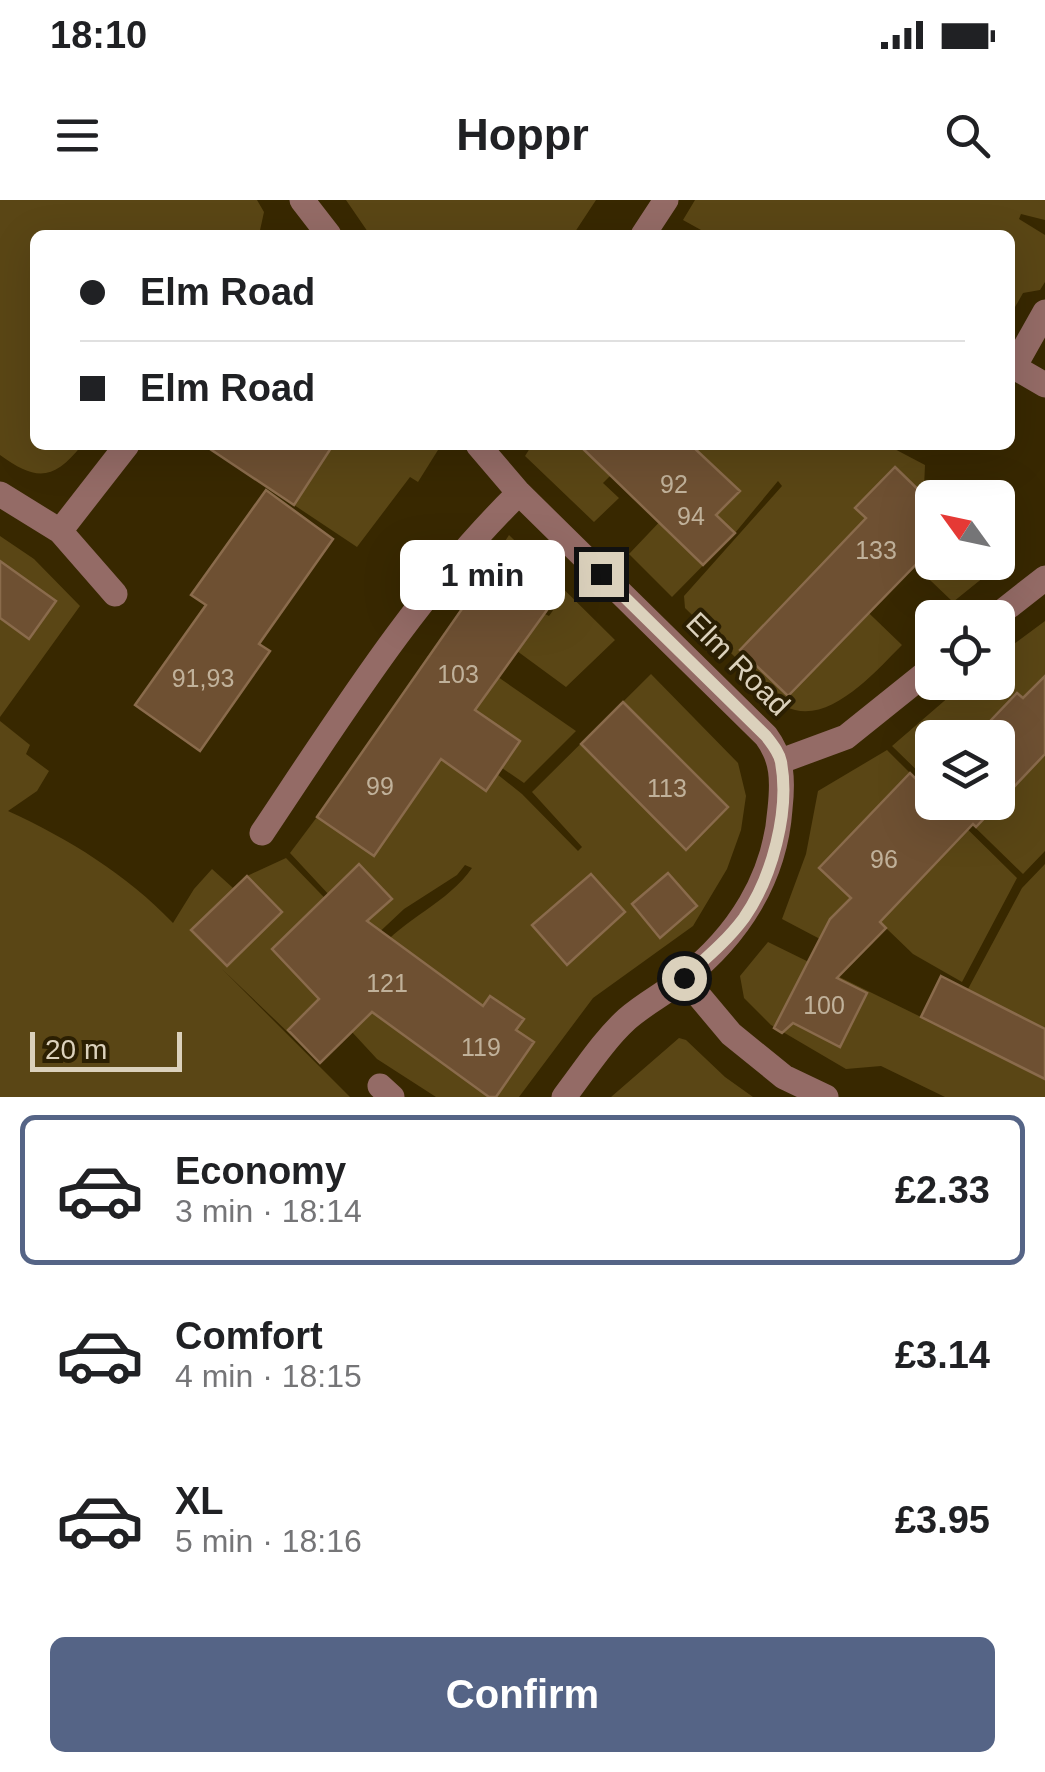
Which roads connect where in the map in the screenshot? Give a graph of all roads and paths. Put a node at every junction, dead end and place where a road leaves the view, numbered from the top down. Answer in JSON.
{"nodes":[{"id":1,"x":302,"y":200,"type":"edge"},
{"id":2,"x":666,"y":200,"type":"edge"},
{"id":3,"x":319,"y":230,"type":"edge"},
{"id":4,"x":647,"y":230,"type":"edge"},
{"id":5,"x":1045,"y":312,"type":"edge"},
{"id":6,"x":1015,"y":366,"type":"edge"},
{"id":7,"x":1015,"y":369,"type":"edge"},
{"id":8,"x":1045,"y":386,"type":"edge"},
{"id":9,"x":122,"y":450,"type":"edge"},
{"id":10,"x":494,"y":451,"type":"edge"},
{"id":11,"x":519,"y":493,"type":"junction"},
{"id":12,"x":0,"y":494,"type":"edge"},
{"id":13,"x":60,"y":531,"type":"junction"},
{"id":14,"x":1045,"y":578,"type":"edge"},
{"id":15,"x":115,"y":594,"type":"dead end"},
{"id":16,"x":1015,"y":602,"type":"edge"},
{"id":17,"x":915,"y":682,"type":"edge"},
{"id":18,"x":780,"y":760,"type":"junction"},
{"id":19,"x":262,"y":832,"type":"dead end"},
{"id":20,"x":684,"y":978,"type":"junction"},
{"id":21,"x":564,"y":1097,"type":"edge"},
{"id":22,"x":826,"y":1097,"type":"edge"}],
"edges":[{"from":1,"to":3,"type":"street"},
{"from":2,"to":4,"type":"street"},
{"from":5,"to":6,"type":"street"},
{"from":7,"to":8,"type":"street"},
{"from":9,"to":13,"type":"street"},
{"from":10,"to":11,"type":"street","name":"Elm Road"},
{"from":11,"to":18,"type":"street","name":"Elm Road"},
{"from":11,"to":19,"type":"street"},
{"from":12,"to":13,"type":"street"},
{"from":13,"to":15,"type":"street"},
{"from":14,"to":16,"type":"street"},
{"from":17,"to":18,"type":"street"},
{"from":18,"to":20,"type":"street","name":"Elm Road"},
{"from":20,"to":21,"type":"street","name":"Elm Road"},
{"from":20,"to":22,"type":"street"}]}
